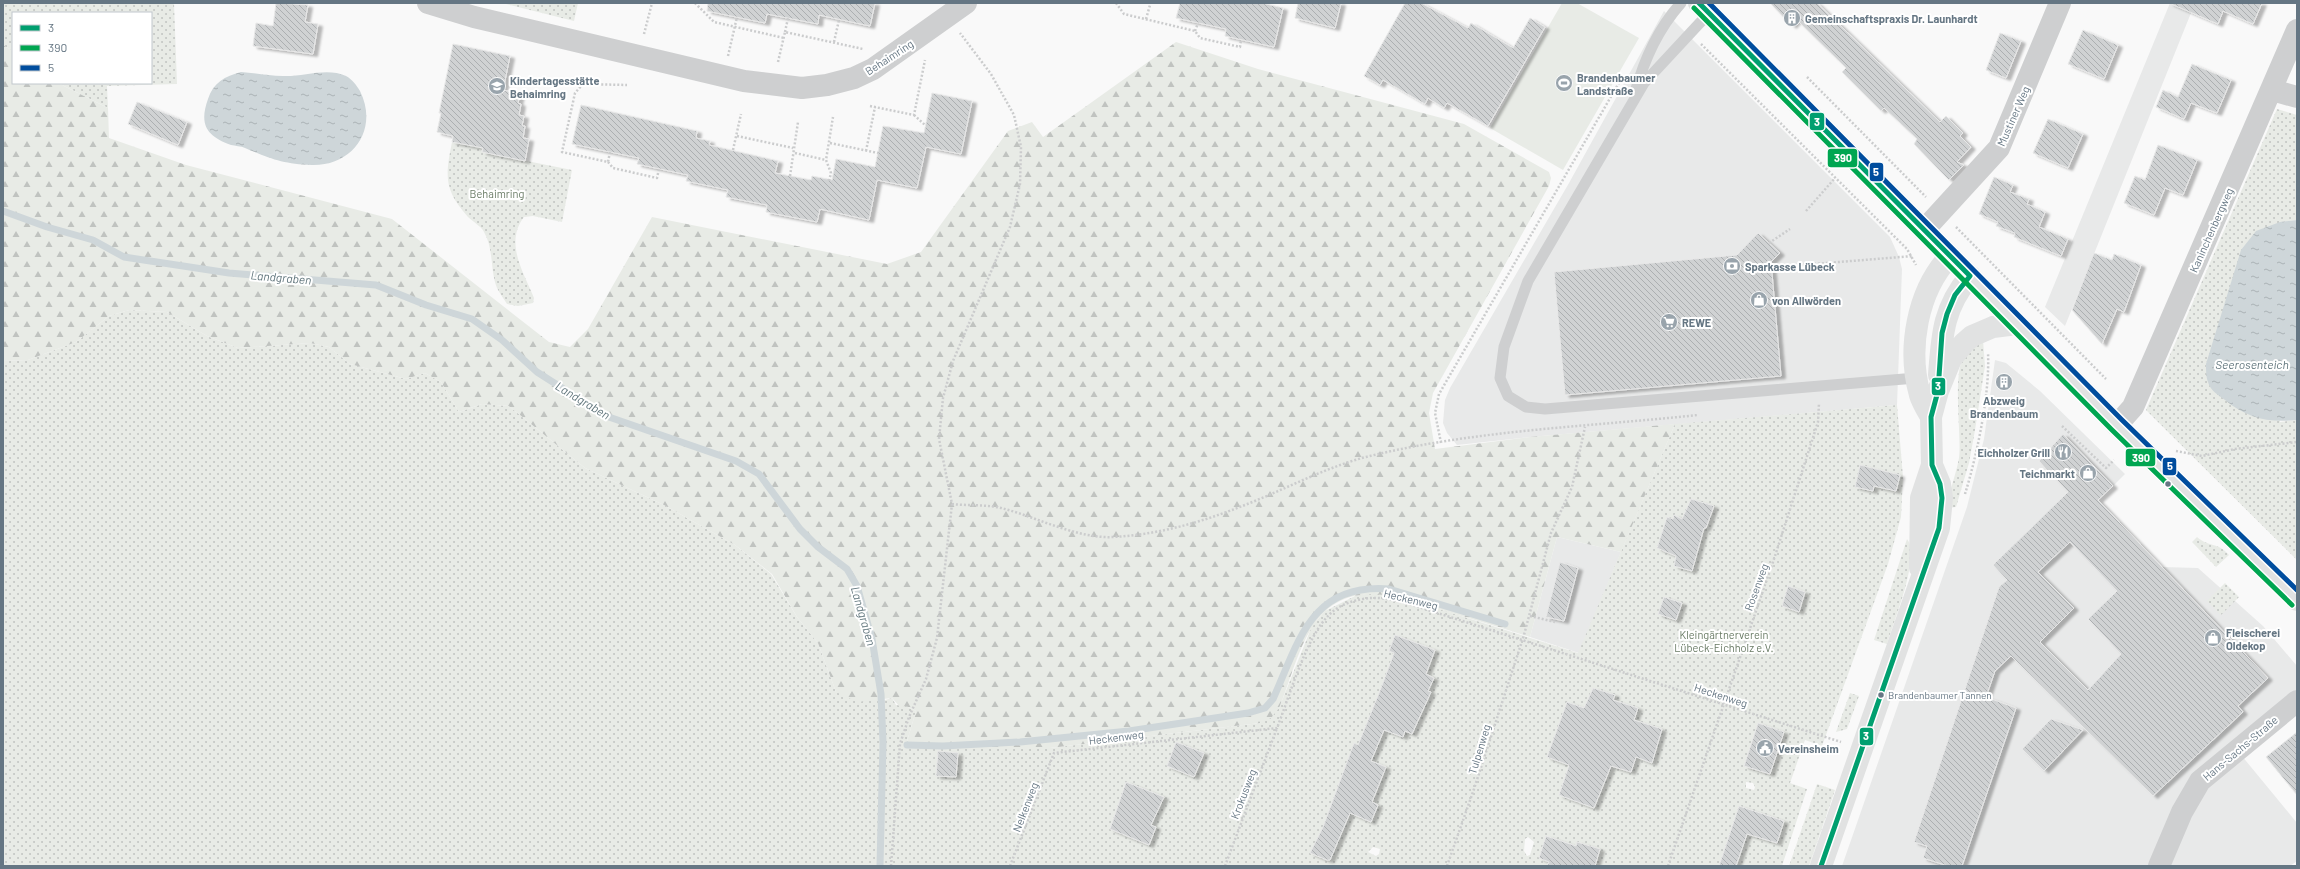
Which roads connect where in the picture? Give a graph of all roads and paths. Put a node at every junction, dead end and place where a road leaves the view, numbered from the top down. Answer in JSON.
{"nodes":[{"id":1,"x":428,"y":3,"type":"edge"},
{"id":2,"x":652,"y":3,"type":"edge"},
{"id":3,"x":695,"y":3,"type":"edge"},
{"id":4,"x":966,"y":3,"type":"edge"},
{"id":5,"x":1116,"y":3,"type":"edge"},
{"id":6,"x":1681,"y":3,"type":"edge"},
{"id":7,"x":2060,"y":3,"type":"edge"},
{"id":8,"x":1150,"y":5,"type":"dead end"},
{"id":9,"x":1704,"y":8,"type":"edge"},
{"id":10,"x":737,"y":17,"type":"dead end"},
{"id":11,"x":788,"y":18,"type":"dead end"},
{"id":12,"x":1146,"y":19,"type":"junction"},
{"id":13,"x":839,"y":20,"type":"dead end"},
{"id":14,"x":1198,"y":23,"type":"dead end"},
{"id":15,"x":734,"y":27,"type":"junction"},
{"id":16,"x":2297,"y":30,"type":"edge"},
{"id":17,"x":1196,"y":31,"type":"junction"},
{"id":18,"x":785,"y":32,"type":"junction"},
{"id":19,"x":960,"y":32,"type":"dead end"},
{"id":20,"x":644,"y":36,"type":"dead end"},
{"id":21,"x":784,"y":38,"type":"junction"},
{"id":22,"x":1241,"y":40,"type":"dead end"},
{"id":23,"x":1698,"y":41,"type":"dead end"},
{"id":24,"x":834,"y":42,"type":"junction"},
{"id":25,"x":865,"y":49,"type":"dead end"},
{"id":26,"x":926,"y":55,"type":"dead end"},
{"id":27,"x":726,"y":63,"type":"dead end"},
{"id":28,"x":777,"y":67,"type":"dead end"},
{"id":29,"x":1801,"y":71,"type":"dead end"},
{"id":30,"x":1623,"y":74,"type":"dead end"},
{"id":31,"x":627,"y":86,"type":"dead end"},
{"id":32,"x":2272,"y":90,"type":"junction"},
{"id":33,"x":2297,"y":97,"type":"edge"},
{"id":34,"x":1632,"y":102,"type":"junction"},
{"id":35,"x":870,"y":106,"type":"dead end"},
{"id":36,"x":875,"y":107,"type":"junction"},
{"id":37,"x":741,"y":114,"type":"dead end"},
{"id":38,"x":914,"y":115,"type":"junction"},
{"id":39,"x":833,"y":117,"type":"dead end"},
{"id":40,"x":798,"y":122,"type":"dead end"},
{"id":41,"x":925,"y":125,"type":"dead end"},
{"id":42,"x":736,"y":136,"type":"junction"},
{"id":43,"x":829,"y":143,"type":"junction"},
{"id":44,"x":793,"y":148,"type":"junction"},
{"id":45,"x":733,"y":150,"type":"dead end"},
{"id":46,"x":866,"y":150,"type":"junction"},
{"id":47,"x":610,"y":152,"type":"dead end"},
{"id":48,"x":795,"y":153,"type":"junction"},
{"id":49,"x":878,"y":153,"type":"dead end"},
{"id":50,"x":826,"y":160,"type":"junction"},
{"id":51,"x":608,"y":162,"type":"junction"},
{"id":52,"x":659,"y":169,"type":"dead end"},
{"id":53,"x":790,"y":176,"type":"dead end"},
{"id":54,"x":1835,"y":178,"type":"junction"},
{"id":55,"x":829,"y":181,"type":"dead end"},
{"id":56,"x":1806,"y":211,"type":"dead end"},
{"id":57,"x":1941,"y":212,"type":"junction"},
{"id":58,"x":1790,"y":228,"type":"dead end"},
{"id":59,"x":1924,"y":230,"type":"junction"},
{"id":60,"x":1769,"y":243,"type":"dead end"},
{"id":61,"x":1912,"y":256,"type":"junction"},
{"id":62,"x":1950,"y":256,"type":"junction"},
{"id":63,"x":1802,"y":265,"type":"dead end"},
{"id":64,"x":1917,"y":267,"type":"dead end"},
{"id":65,"x":1970,"y":276,"type":"junction"},
{"id":66,"x":2017,"y":324,"type":"junction"},
{"id":67,"x":1988,"y":351,"type":"dead end"},
{"id":68,"x":1916,"y":378,"type":"junction"},
{"id":69,"x":1938,"y":391,"type":"junction"},
{"id":70,"x":1826,"y":402,"type":"dead end"},
{"id":71,"x":1819,"y":403,"type":"junction"},
{"id":72,"x":1811,"y":404,"type":"dead end"},
{"id":73,"x":2133,"y":407,"type":"junction"},
{"id":74,"x":1701,"y":415,"type":"dead end"},
{"id":75,"x":1931,"y":417,"type":"junction"},
{"id":76,"x":2117,"y":425,"type":"junction"},
{"id":77,"x":1585,"y":426,"type":"junction"},
{"id":78,"x":2062,"y":426,"type":"dead end"},
{"id":79,"x":2297,"y":442,"type":"edge"},
{"id":80,"x":1441,"y":443,"type":"junction"},
{"id":81,"x":2175,"y":451,"type":"dead end"},
{"id":82,"x":2114,"y":460,"type":"dead end"},
{"id":83,"x":1964,"y":498,"type":"dead end"},
{"id":84,"x":952,"y":504,"type":"junction"},
{"id":85,"x":2296,"y":598,"type":"edge"},
{"id":86,"x":1530,"y":616,"type":"junction"},
{"id":87,"x":1555,"y":622,"type":"dead end"},
{"id":88,"x":1522,"y":640,"type":"junction"},
{"id":89,"x":2297,"y":701,"type":"edge"},
{"id":90,"x":1724,"y":705,"type":"junction"},
{"id":91,"x":1277,"y":728,"type":"junction"},
{"id":92,"x":1825,"y":737,"type":"dead end"},
{"id":93,"x":1054,"y":753,"type":"joint"},
{"id":94,"x":892,"y":866,"type":"edge"},
{"id":95,"x":1010,"y":866,"type":"edge"},
{"id":96,"x":1225,"y":866,"type":"edge"},
{"id":97,"x":1446,"y":866,"type":"edge"},
{"id":98,"x":1668,"y":866,"type":"edge"},
{"id":99,"x":1821,"y":866,"type":"edge"},
{"id":100,"x":2159,"y":866,"type":"edge"}],
"edges":[{"from":1,"to":4,"type":"street","name":"Behaimring"},
{"from":2,"to":20,"type":"path"},
{"from":3,"to":15,"type":"path"},
{"from":5,"to":12,"type":"path"},
{"from":6,"to":34,"type":"lane"},
{"from":7,"to":57,"type":"street","name":"Mustiner Weg"},
{"from":8,"to":12,"type":"path"},
{"from":9,"to":34,"type":"lane"},
{"from":9,"to":59,"type":"street"},
{"from":10,"to":15,"type":"path"},
{"from":11,"to":18,"type":"path"},
{"from":12,"to":17,"type":"path"},
{"from":13,"to":24,"type":"path"},
{"from":14,"to":17,"type":"path"},
{"from":15,"to":21,"type":"path"},
{"from":15,"to":27,"type":"path"},
{"from":16,"to":32,"type":"street","name":"Kaninchenbergweg"},
{"from":17,"to":22,"type":"path"},
{"from":18,"to":21,"type":"path"},
{"from":18,"to":24,"type":"path"},
{"from":19,"to":84,"type":"path"},
{"from":21,"to":28,"type":"path"},
{"from":23,"to":54,"type":"path"},
{"from":24,"to":25,"type":"path"},
{"from":26,"to":38,"type":"path"},
{"from":29,"to":57,"type":"path"},
{"from":30,"to":80,"type":"path"},
{"from":31,"to":51,"type":"path"},
{"from":32,"to":33,"type":"street"},
{"from":32,"to":73,"type":"street","name":"Kaninchenbergweg"},
{"from":34,"to":68,"type":"lane"},
{"from":35,"to":36,"type":"path"},
{"from":36,"to":38,"type":"path"},
{"from":36,"to":46,"type":"path"},
{"from":37,"to":42,"type":"path"},
{"from":38,"to":41,"type":"path"},
{"from":39,"to":43,"type":"path"},
{"from":40,"to":44,"type":"path"},
{"from":42,"to":44,"type":"path"},
{"from":42,"to":45,"type":"path"},
{"from":43,"to":46,"type":"path"},
{"from":43,"to":50,"type":"path"},
{"from":44,"to":48,"type":"path"},
{"from":46,"to":49,"type":"path"},
{"from":47,"to":51,"type":"path"},
{"from":48,"to":50,"type":"path"},
{"from":48,"to":53,"type":"path"},
{"from":50,"to":55,"type":"path"},
{"from":51,"to":52,"type":"path"},
{"from":54,"to":56,"type":"path"},
{"from":54,"to":61,"type":"path"},
{"from":57,"to":59,"type":"street","name":"Mustiner Weg"},
{"from":57,"to":73,"type":"path"},
{"from":58,"to":60,"type":"path"},
{"from":59,"to":62,"type":"street"},
{"from":61,"to":63,"type":"path"},
{"from":61,"to":64,"type":"path"},
{"from":62,"to":65,"type":"street"},
{"from":62,"to":68,"type":"street"},
{"from":65,"to":66,"type":"street"},
{"from":65,"to":69,"type":"street"},
{"from":66,"to":69,"type":"street"},
{"from":66,"to":76,"type":"street"},
{"from":67,"to":83,"type":"path"},
{"from":68,"to":69,"type":"lane"},
{"from":68,"to":75,"type":"street"},
{"from":69,"to":75,"type":"street"},
{"from":70,"to":71,"type":"path"},
{"from":71,"to":72,"type":"path"},
{"from":71,"to":90,"type":"path","name":"Rosenweg"},
{"from":73,"to":76,"type":"street","name":"Kaninchenbergweg"},
{"from":74,"to":77,"type":"path"},
{"from":75,"to":99,"type":"street"},
{"from":76,"to":85,"type":"street"},
{"from":77,"to":80,"type":"path"},
{"from":77,"to":86,"type":"path","name":"Tulpenweg"},
{"from":78,"to":82,"type":"path"},
{"from":79,"to":81,"type":"path"},
{"from":80,"to":84,"type":"path"},
{"from":84,"to":94,"type":"path"},
{"from":86,"to":87,"type":"path"},
{"from":86,"to":88,"type":"path","name":"Tulpenweg"},
{"from":88,"to":90,"type":"path","name":"Heckenweg"},
{"from":88,"to":91,"type":"path","name":"Heckenweg"},
{"from":88,"to":97,"type":"path","name":"Tulpenweg"},
{"from":89,"to":100,"type":"street","name":"Hans-Sachs-Straße"},
{"from":90,"to":92,"type":"path","name":"Heckenweg"},
{"from":90,"to":98,"type":"path","name":"Rosenweg"},
{"from":91,"to":93,"type":"path","name":"Heckenweg"},
{"from":91,"to":96,"type":"path","name":"Krokusweg"},
{"from":93,"to":95,"type":"path","name":"Nelkenweg"}]}
